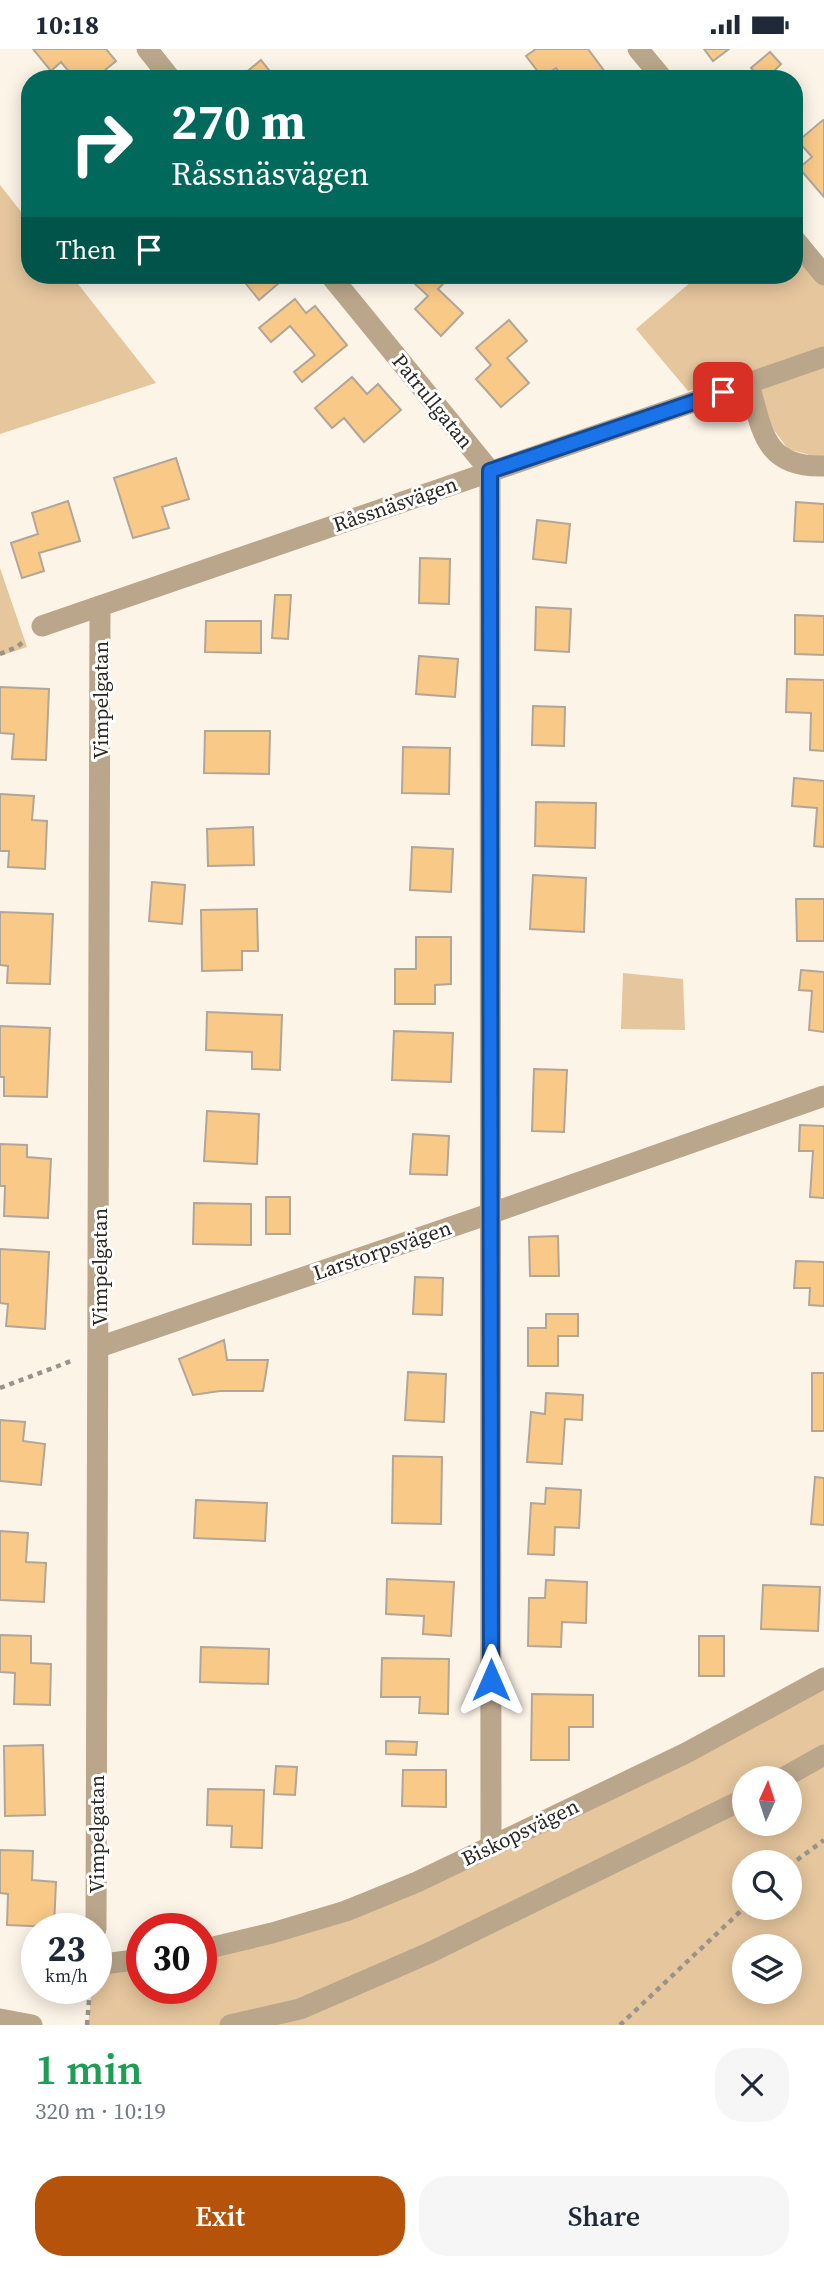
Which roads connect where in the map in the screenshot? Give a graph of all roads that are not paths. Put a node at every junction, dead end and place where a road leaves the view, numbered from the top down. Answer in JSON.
{"nodes":[{"id":1,"x":147,"y":49,"type":"edge"},
{"id":2,"x":638,"y":49,"type":"edge"},
{"id":3,"x":164,"y":70,"type":"edge"},
{"id":4,"x":656,"y":70,"type":"edge"},
{"id":5,"x":803,"y":250,"type":"edge"},
{"id":6,"x":824,"y":275,"type":"edge"},
{"id":7,"x":337,"y":284,"type":"edge"},
{"id":8,"x":824,"y":357,"type":"edge"},
{"id":9,"x":749,"y":383,"type":"junction"},
{"id":10,"x":824,"y":466,"type":"edge"},
{"id":11,"x":490,"y":471,"type":"junction"},
{"id":12,"x":100,"y":605,"type":"junction"},
{"id":13,"x":42,"y":626,"type":"dead end"},
{"id":14,"x":824,"y":1096,"type":"edge"},
{"id":15,"x":492,"y":1213,"type":"junction"},
{"id":16,"x":99,"y":1347,"type":"junction"},
{"id":17,"x":824,"y":1678,"type":"edge"},
{"id":18,"x":824,"y":1755,"type":"edge"},
{"id":19,"x":802,"y":1767,"type":"edge"},
{"id":20,"x":732,"y":1805,"type":"edge"},
{"id":21,"x":491,"y":1845,"type":"junction"},
{"id":22,"x":96,"y":1913,"type":"edge"},
{"id":23,"x":217,"y":1946,"type":"edge"},
{"id":24,"x":0,"y":2019,"type":"edge"},
{"id":25,"x":32,"y":2025,"type":"edge"},
{"id":26,"x":230,"y":2025,"type":"edge"}],
"edges":[{"from":1,"to":3,"type":"street"},
{"from":2,"to":4,"type":"street"},
{"from":5,"to":6,"type":"street"},
{"from":7,"to":11,"type":"street","name":"Patrullgatan"},
{"from":8,"to":9,"type":"street","name":"Råssnäsvägen"},
{"from":9,"to":10,"type":"street"},
{"from":9,"to":11,"type":"street","name":"Råssnäsvägen"},
{"from":11,"to":12,"type":"street","name":"Råssnäsvägen"},
{"from":11,"to":15,"type":"street"},
{"from":12,"to":13,"type":"street","name":"Råssnäsvägen"},
{"from":12,"to":16,"type":"street","name":"Vimpelgatan"},
{"from":14,"to":15,"type":"street","name":"Larstorpsvägen"},
{"from":15,"to":16,"type":"street","name":"Larstorpsvägen"},
{"from":15,"to":21,"type":"street"},
{"from":16,"to":22,"type":"street","name":"Vimpelgatan"},
{"from":17,"to":21,"type":"street","name":"Biskopsvägen"},
{"from":18,"to":19,"type":"street"},
{"from":20,"to":26,"type":"street"},
{"from":21,"to":23,"type":"street","name":"Biskopsvägen"},
{"from":24,"to":25,"type":"street"}]}
